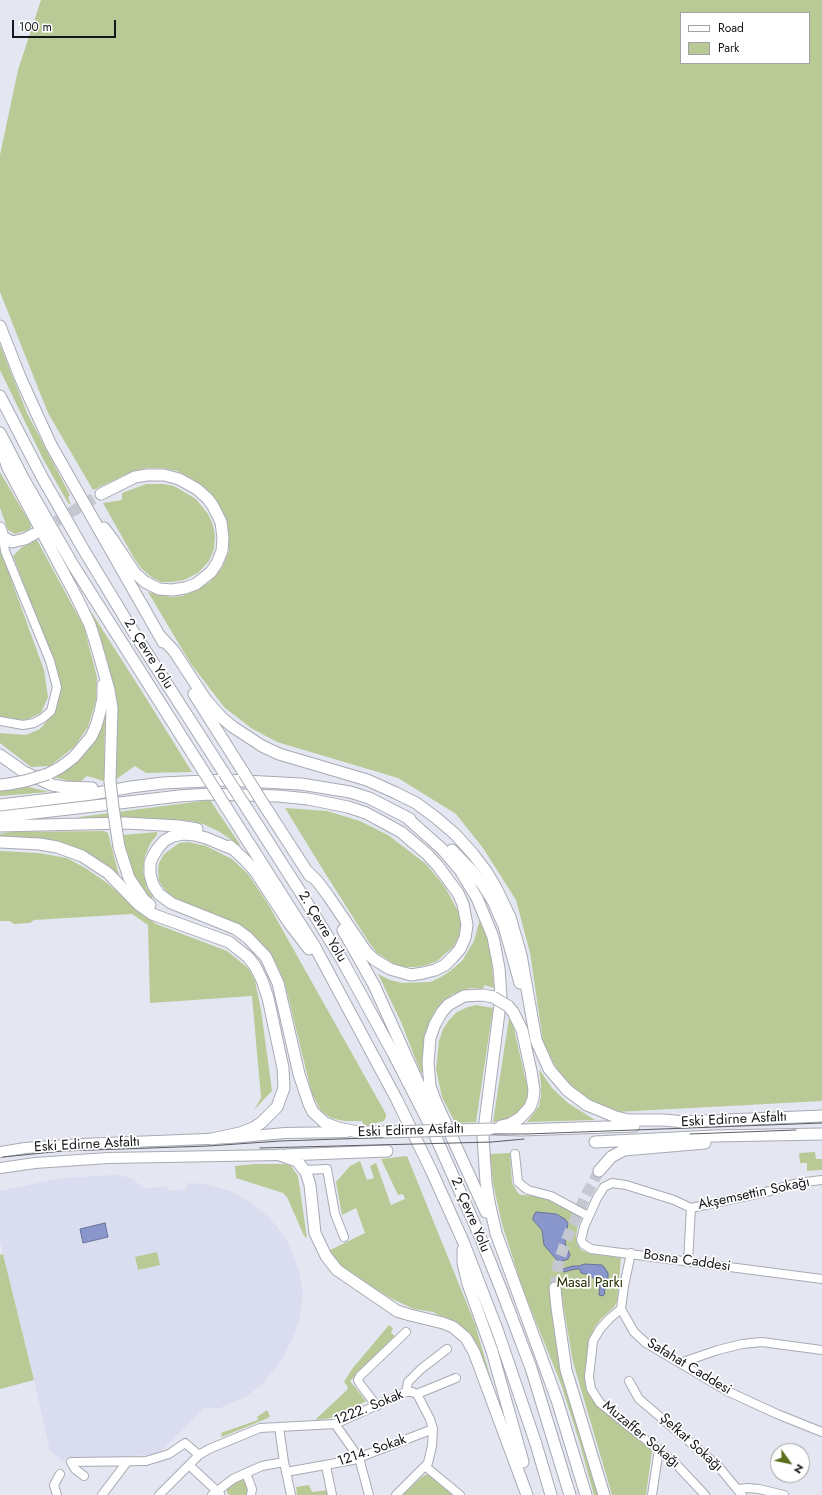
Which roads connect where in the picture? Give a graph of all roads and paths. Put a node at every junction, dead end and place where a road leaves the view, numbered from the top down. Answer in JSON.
{"nodes":[{"id":1,"x":0,"y":326,"type":"edge"},
{"id":2,"x":0,"y":396,"type":"edge"},
{"id":3,"x":0,"y":433,"type":"edge"},
{"id":4,"x":0,"y":445,"type":"edge"},
{"id":5,"x":101,"y":494,"type":"tunnel mouth"},
{"id":6,"x":89,"y":514,"type":"junction"},
{"id":7,"x":2,"y":532,"type":"edge"},
{"id":8,"x":34,"y":534,"type":"tunnel mouth"},
{"id":9,"x":160,"y":636,"type":"junction"},
{"id":10,"x":101,"y":659,"type":"junction"},
{"id":11,"x":0,"y":721,"type":"edge"},
{"id":12,"x":0,"y":755,"type":"edge"},
{"id":13,"x":5,"y":784,"type":"edge"},
{"id":14,"x":131,"y":787,"type":"junction"},
{"id":15,"x":0,"y":805,"type":"edge"},
{"id":16,"x":405,"y":816,"type":"junction"},
{"id":17,"x":0,"y":817,"type":"edge"},
{"id":18,"x":0,"y":826,"type":"edge"},
{"id":19,"x":0,"y":842,"type":"edge"},
{"id":20,"x":234,"y":850,"type":"junction"},
{"id":21,"x":307,"y":872,"type":"junction"},
{"id":22,"x":174,"y":922,"type":"junction"},
{"id":23,"x":321,"y":960,"type":"junction"},
{"id":24,"x":532,"y":1022,"type":"junction"},
{"id":25,"x":822,"y":1116,"type":"edge"},
{"id":26,"x":685,"y":1122,"type":"junction"},
{"id":27,"x":490,"y":1128,"type":"junction"},
{"id":28,"x":358,"y":1132,"type":"junction"},
{"id":29,"x":822,"y":1134,"type":"edge"},
{"id":30,"x":764,"y":1135,"type":"junction"},
{"id":31,"x":212,"y":1139,"type":"junction"},
{"id":32,"x":594,"y":1142,"type":"dead end"},
{"id":33,"x":386,"y":1151,"type":"dead end"},
{"id":34,"x":0,"y":1152,"type":"edge"},
{"id":35,"x":514,"y":1154,"type":"dead end"},
{"id":36,"x":280,"y":1155,"type":"junction"},
{"id":37,"x":0,"y":1168,"type":"edge"},
{"id":38,"x":304,"y":1170,"type":"junction"},
{"id":39,"x":599,"y":1171,"type":"tunnel mouth"},
{"id":40,"x":453,"y":1175,"type":"junction"},
{"id":41,"x":822,"y":1180,"type":"edge"},
{"id":42,"x":691,"y":1208,"type":"junction"},
{"id":43,"x":588,"y":1216,"type":"junction"},
{"id":44,"x":496,"y":1233,"type":"junction"},
{"id":45,"x":344,"y":1237,"type":"dead end"},
{"id":46,"x":462,"y":1241,"type":"junction"},
{"id":47,"x":631,"y":1253,"type":"junction"},
{"id":48,"x":688,"y":1261,"type":"junction"},
{"id":49,"x":822,"y":1279,"type":"edge"},
{"id":50,"x":556,"y":1288,"type":"tunnel mouth"},
{"id":51,"x":622,"y":1309,"type":"junction"},
{"id":52,"x":406,"y":1332,"type":"dead end"},
{"id":53,"x":447,"y":1349,"type":"dead end"},
{"id":54,"x":822,"y":1350,"type":"edge"},
{"id":55,"x":680,"y":1363,"type":"junction"},
{"id":56,"x":456,"y":1378,"type":"dead end"},
{"id":57,"x":629,"y":1381,"type":"dead end"},
{"id":58,"x":406,"y":1392,"type":"junction"},
{"id":59,"x":417,"y":1394,"type":"junction"},
{"id":60,"x":377,"y":1406,"type":"junction"},
{"id":61,"x":335,"y":1424,"type":"junction"},
{"id":62,"x":279,"y":1427,"type":"junction"},
{"id":63,"x":433,"y":1429,"type":"junction"},
{"id":64,"x":822,"y":1432,"type":"edge"},
{"id":65,"x":659,"y":1449,"type":"junction"},
{"id":66,"x":199,"y":1455,"type":"junction"},
{"id":67,"x":359,"y":1458,"type":"junction"},
{"id":68,"x":127,"y":1462,"type":"junction"},
{"id":69,"x":284,"y":1462,"type":"junction"},
{"id":70,"x":189,"y":1465,"type":"junction"},
{"id":71,"x":326,"y":1466,"type":"junction"},
{"id":72,"x":426,"y":1467,"type":"junction"},
{"id":73,"x":246,"y":1472,"type":"junction"},
{"id":74,"x":286,"y":1472,"type":"junction"},
{"id":75,"x":60,"y":1474,"type":"dead end"},
{"id":76,"x":84,"y":1476,"type":"dead end"},
{"id":77,"x":739,"y":1492,"type":"edge"},
{"id":78,"x":216,"y":1494,"type":"edge"},
{"id":79,"x":57,"y":1495,"type":"edge"},
{"id":80,"x":102,"y":1495,"type":"edge"},
{"id":81,"x":159,"y":1495,"type":"edge"},
{"id":82,"x":251,"y":1495,"type":"edge"},
{"id":83,"x":291,"y":1495,"type":"edge"},
{"id":84,"x":332,"y":1495,"type":"edge"},
{"id":85,"x":369,"y":1495,"type":"edge"},
{"id":86,"x":396,"y":1495,"type":"edge"},
{"id":87,"x":460,"y":1495,"type":"edge"},
{"id":88,"x":527,"y":1495,"type":"edge"},
{"id":89,"x":533,"y":1495,"type":"edge"},
{"id":90,"x":551,"y":1495,"type":"edge"},
{"id":91,"x":570,"y":1495,"type":"edge"},
{"id":92,"x":586,"y":1495,"type":"edge"},
{"id":93,"x":604,"y":1495,"type":"edge"},
{"id":94,"x":652,"y":1495,"type":"edge"},
{"id":95,"x":705,"y":1495,"type":"edge"},
{"id":96,"x":784,"y":1495,"type":"edge"}],
"edges":[{"from":1,"to":6,"type":"highway"},
{"from":2,"to":40,"type":"highway","name":"2. Çevre Yolu","bridge":true},
{"from":3,"to":23,"type":"highway","name":"2. Çevre Yolu","bridge":true},
{"from":4,"to":10,"type":"highway"},
{"from":5,"to":6,"type":"highway"},
{"from":6,"to":9,"type":"highway"},
{"from":7,"to":8,"type":"highway"},
{"from":7,"to":11,"type":"street"},
{"from":9,"to":21,"type":"highway","bridge":true},
{"from":9,"to":24,"type":"highway"},
{"from":10,"to":13,"type":"highway","bridge":true},
{"from":10,"to":22,"type":"highway","bridge":true},
{"from":12,"to":14,"type":"highway"},
{"from":14,"to":15,"type":"highway"},
{"from":14,"to":16,"type":"highway"},
{"from":16,"to":24,"type":"highway"},
{"from":16,"to":44,"type":"highway"},
{"from":17,"to":21,"type":"highway"},
{"from":18,"to":20,"type":"highway"},
{"from":19,"to":22,"type":"highway"},
{"from":20,"to":23,"type":"highway"},
{"from":20,"to":28,"type":"highway"},
{"from":21,"to":40,"type":"highway"},
{"from":22,"to":31,"type":"highway"},
{"from":23,"to":46,"type":"highway","name":"2. Çevre Yolu"},
{"from":24,"to":26,"type":"highway"},
{"from":25,"to":26,"type":"highway","name":"Eski Edirne Asfaltı"},
{"from":26,"to":27,"type":"highway","name":"Eski Edirne Asfaltı"},
{"from":27,"to":28,"type":"highway","name":"Eski Edirne Asfaltı","bridge":true},
{"from":27,"to":44,"type":"highway","bridge":true},
{"from":28,"to":31,"type":"main road","name":"Eski Edirne Asfaltı"},
{"from":29,"to":30,"type":"highway","name":"Eski Edirne Asfaltı"},
{"from":30,"to":32,"type":"highway","name":"Eski Edirne Asfaltı"},
{"from":30,"to":39,"type":"highway"},
{"from":31,"to":34,"type":"main road","name":"Eski Edirne Asfaltı"},
{"from":33,"to":36,"type":"highway","name":"Eski Edirne Asfaltı"},
{"from":35,"to":43,"type":"street"},
{"from":36,"to":37,"type":"main road","name":"Eski Edirne Asfaltı"},
{"from":36,"to":38,"type":"highway"},
{"from":38,"to":45,"type":"street"},
{"from":38,"to":88,"type":"highway"},
{"from":40,"to":91,"type":"highway","name":"2. Çevre Yolu"},
{"from":41,"to":42,"type":"street","name":"Akşemsettin Sokağı"},
{"from":42,"to":43,"type":"street","name":"Akşemsettin Sokağı"},
{"from":42,"to":48,"type":"street"},
{"from":43,"to":47,"type":"street","name":"Bosna Caddesi"},
{"from":44,"to":92,"type":"highway"},
{"from":46,"to":89,"type":"highway"},
{"from":46,"to":90,"type":"highway","name":"2. Çevre Yolu"},
{"from":47,"to":48,"type":"street","name":"Bosna Caddesi"},
{"from":47,"to":51,"type":"street"},
{"from":48,"to":49,"type":"street","name":"Bosna Caddesi"},
{"from":50,"to":93,"type":"highway"},
{"from":51,"to":55,"type":"street","name":"Safahat Caddesi"},
{"from":51,"to":65,"type":"street","name":"Muzaffer Sokağı"},
{"from":52,"to":60,"type":"street"},
{"from":53,"to":58,"type":"street"},
{"from":54,"to":55,"type":"street"},
{"from":55,"to":64,"type":"street","name":"Safahat Caddesi"},
{"from":56,"to":59,"type":"street","name":"1222. Sokak"},
{"from":57,"to":77,"type":"street","name":"Şefkat Sokağı"},
{"from":58,"to":59,"type":"street","name":"1222. Sokak"},
{"from":58,"to":60,"type":"street","name":"1222. Sokak"},
{"from":59,"to":63,"type":"street"},
{"from":60,"to":61,"type":"street","name":"1222. Sokak"},
{"from":61,"to":62,"type":"street","name":"1222. Sokak"},
{"from":61,"to":67,"type":"street"},
{"from":62,"to":66,"type":"street","name":"1222. Sokak"},
{"from":62,"to":69,"type":"street"},
{"from":63,"to":67,"type":"street","name":"1214. Sokak"},
{"from":63,"to":72,"type":"street"},
{"from":65,"to":94,"type":"street"},
{"from":65,"to":95,"type":"street","name":"Muzaffer Sokağı"},
{"from":66,"to":68,"type":"street"},
{"from":66,"to":70,"type":"street","name":"1222. Sokak"},
{"from":67,"to":71,"type":"street","name":"1214. Sokak"},
{"from":67,"to":85,"type":"street"},
{"from":68,"to":76,"type":"street"},
{"from":68,"to":80,"type":"street"},
{"from":69,"to":73,"type":"street"},
{"from":69,"to":74,"type":"street"},
{"from":70,"to":78,"type":"street"},
{"from":70,"to":81,"type":"street","name":"1222. Sokak"},
{"from":71,"to":74,"type":"street","name":"1214. Sokak"},
{"from":71,"to":84,"type":"street"},
{"from":72,"to":86,"type":"street"},
{"from":72,"to":87,"type":"street"},
{"from":73,"to":78,"type":"street"},
{"from":73,"to":82,"type":"street"},
{"from":74,"to":83,"type":"street"},
{"from":75,"to":79,"type":"street"},
{"from":77,"to":96,"type":"street","name":"Şefkat Sokağı"}]}
